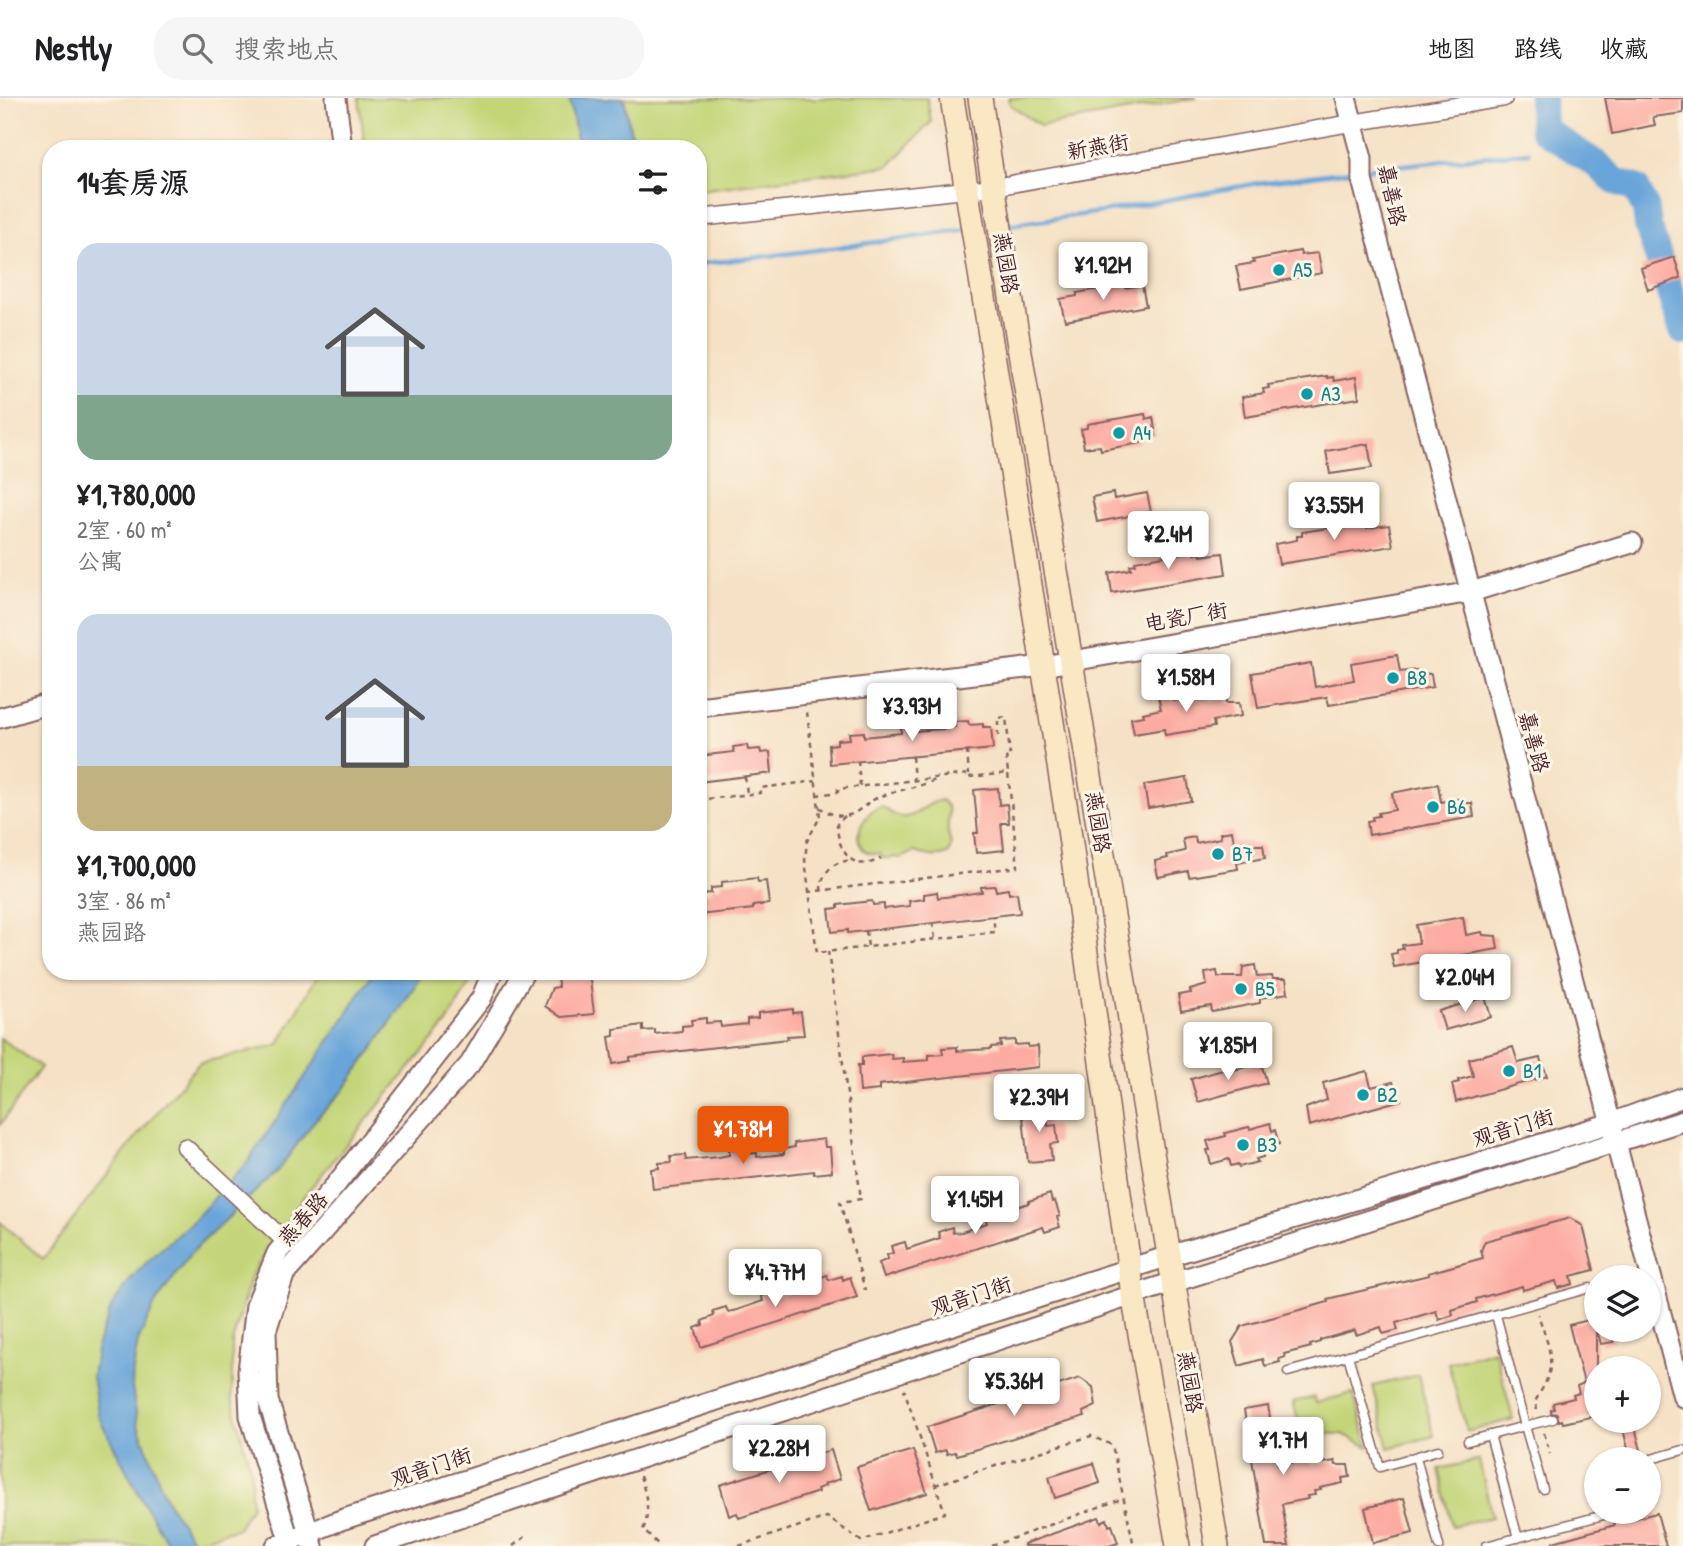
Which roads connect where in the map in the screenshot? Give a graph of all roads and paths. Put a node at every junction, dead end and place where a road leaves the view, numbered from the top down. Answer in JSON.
{"nodes":[{"id":1,"x":336,"y":98,"type":"edge"},
{"id":2,"x":952,"y":98,"type":"edge"},
{"id":3,"x":979,"y":98,"type":"edge"},
{"id":4,"x":1346,"y":98,"type":"edge"},
{"id":5,"x":1504,"y":98,"type":"edge"},
{"id":6,"x":1351,"y":123,"type":"junction"},
{"id":7,"x":341,"y":140,"type":"edge"},
{"id":8,"x":994,"y":187,"type":"junction"},
{"id":9,"x":968,"y":190,"type":"junction"},
{"id":10,"x":707,"y":217,"type":"edge"},
{"id":11,"x":1632,"y":543,"type":"dead end"},
{"id":12,"x":1471,"y":592,"type":"junction"},
{"id":13,"x":1071,"y":660,"type":"junction"},
{"id":14,"x":1043,"y":666,"type":"junction"},
{"id":15,"x":805,"y":694,"type":"junction"},
{"id":16,"x":42,"y":706,"type":"edge"},
{"id":17,"x":707,"y":707,"type":"edge"},
{"id":18,"x":0,"y":718,"type":"edge"},
{"id":19,"x":998,"y":736,"type":"dead end"},
{"id":20,"x":967,"y":751,"type":"dead end"},
{"id":21,"x":912,"y":757,"type":"dead end"},
{"id":22,"x":858,"y":761,"type":"dead end"},
{"id":23,"x":1008,"y":773,"type":"junction"},
{"id":24,"x":969,"y":775,"type":"junction"},
{"id":25,"x":745,"y":777,"type":"dead end"},
{"id":26,"x":939,"y":778,"type":"junction"},
{"id":27,"x":914,"y":780,"type":"junction"},
{"id":28,"x":816,"y":781,"type":"junction"},
{"id":29,"x":860,"y":786,"type":"junction"},
{"id":30,"x":747,"y":794,"type":"junction"},
{"id":31,"x":817,"y":795,"type":"junction"},
{"id":32,"x":707,"y":799,"type":"edge"},
{"id":33,"x":819,"y":807,"type":"junction"},
{"id":34,"x":845,"y":816,"type":"junction"},
{"id":35,"x":881,"y":858,"type":"dead end"},
{"id":36,"x":853,"y":861,"type":"junction"},
{"id":37,"x":821,"y":891,"type":"junction"},
{"id":38,"x":808,"y":892,"type":"junction"},
{"id":39,"x":993,"y":916,"type":"dead end"},
{"id":40,"x":933,"y":923,"type":"dead end"},
{"id":41,"x":866,"y":931,"type":"dead end"},
{"id":42,"x":934,"y":939,"type":"junction"},
{"id":43,"x":868,"y":947,"type":"junction"},
{"id":44,"x":828,"y":951,"type":"junction"},
{"id":45,"x":489,"y":980,"type":"edge"},
{"id":46,"x":520,"y":980,"type":"edge"},
{"id":47,"x":1683,"y":1097,"type":"edge"},
{"id":48,"x":1683,"y":1121,"type":"edge"},
{"id":49,"x":1611,"y":1123,"type":"junction"},
{"id":50,"x":1616,"y":1143,"type":"junction"},
{"id":51,"x":185,"y":1147,"type":"dead end"},
{"id":52,"x":286,"y":1242,"type":"junction"},
{"id":53,"x":1169,"y":1256,"type":"junction"},
{"id":54,"x":1129,"y":1269,"type":"junction"},
{"id":55,"x":1174,"y":1282,"type":"junction"},
{"id":56,"x":865,"y":1290,"type":"dead end"},
{"id":57,"x":1584,"y":1290,"type":"edge"},
{"id":58,"x":1133,"y":1294,"type":"junction"},
{"id":59,"x":1535,"y":1304,"type":"junction"},
{"id":60,"x":1496,"y":1315,"type":"junction"},
{"id":61,"x":1348,"y":1355,"type":"junction"},
{"id":62,"x":898,"y":1372,"type":"junction"},
{"id":63,"x":1288,"y":1372,"type":"dead end"},
{"id":64,"x":1683,"y":1397,"type":"edge"},
{"id":65,"x":1553,"y":1419,"type":"dead end"},
{"id":66,"x":1540,"y":1422,"type":"junction"},
{"id":67,"x":1525,"y":1426,"type":"junction"},
{"id":68,"x":1490,"y":1436,"type":"junction"},
{"id":69,"x":1468,"y":1441,"type":"dead end"},
{"id":70,"x":1438,"y":1450,"type":"dead end"},
{"id":71,"x":1683,"y":1450,"type":"edge"},
{"id":72,"x":1550,"y":1454,"type":"dead end"},
{"id":73,"x":1661,"y":1456,"type":"edge"},
{"id":74,"x":1416,"y":1457,"type":"junction"},
{"id":75,"x":635,"y":1460,"type":"junction"},
{"id":76,"x":936,"y":1485,"type":"junction"},
{"id":77,"x":1542,"y":1489,"type":"dead end"},
{"id":78,"x":1124,"y":1498,"type":"junction"},
{"id":79,"x":1584,"y":1520,"type":"edge"},
{"id":80,"x":525,"y":1537,"type":"dead end"},
{"id":81,"x":1518,"y":1538,"type":"junction"},
{"id":82,"x":311,"y":1539,"type":"edge"},
{"id":83,"x":285,"y":1544,"type":"edge"},
{"id":84,"x":374,"y":1546,"type":"edge"},
{"id":85,"x":513,"y":1546,"type":"edge"},
{"id":86,"x":660,"y":1546,"type":"edge"},
{"id":87,"x":741,"y":1546,"type":"edge"},
{"id":88,"x":992,"y":1546,"type":"edge"},
{"id":89,"x":1135,"y":1546,"type":"edge"},
{"id":90,"x":1178,"y":1546,"type":"edge"},
{"id":91,"x":1217,"y":1546,"type":"edge"},
{"id":92,"x":1439,"y":1546,"type":"edge"},
{"id":93,"x":1486,"y":1546,"type":"edge"}],
"edges":[{"from":1,"to":7,"type":"street"},
{"from":2,"to":9,"type":"main road","name":"燕园路"},
{"from":3,"to":8,"type":"main road","name":"燕园路"},
{"from":4,"to":6,"type":"street","name":"嘉善路"},
{"from":5,"to":6,"type":"street","name":"新燕街"},
{"from":6,"to":8,"type":"street","name":"新燕街"},
{"from":6,"to":12,"type":"street","name":"嘉善路"},
{"from":8,"to":9,"type":"street","name":"新燕街"},
{"from":8,"to":13,"type":"main road","name":"燕园路"},
{"from":9,"to":10,"type":"street","name":"新燕街"},
{"from":9,"to":14,"type":"main road","name":"燕园路"},
{"from":11,"to":12,"type":"street","name":"电瓷厂街"},
{"from":12,"to":13,"type":"street","name":"电瓷厂街"},
{"from":12,"to":49,"type":"street","name":"嘉善路"},
{"from":13,"to":14,"type":"street","name":"电瓷厂街"},
{"from":13,"to":53,"type":"main road","name":"燕园路"},
{"from":14,"to":15,"type":"street","name":"电瓷厂街"},
{"from":14,"to":54,"type":"main road","name":"燕园路"},
{"from":15,"to":17,"type":"street","name":"电瓷厂街"},
{"from":15,"to":28,"type":"path"},
{"from":16,"to":18,"type":"street"},
{"from":19,"to":23,"type":"path"},
{"from":20,"to":24,"type":"path"},
{"from":21,"to":27,"type":"path"},
{"from":22,"to":29,"type":"path"},
{"from":23,"to":24,"type":"path"},
{"from":23,"to":37,"type":"path"},
{"from":24,"to":26,"type":"path"},
{"from":25,"to":30,"type":"path"},
{"from":26,"to":27,"type":"path"},
{"from":26,"to":34,"type":"path"},
{"from":27,"to":29,"type":"path"},
{"from":28,"to":30,"type":"path"},
{"from":28,"to":31,"type":"path"},
{"from":29,"to":31,"type":"path"},
{"from":30,"to":32,"type":"path"},
{"from":31,"to":33,"type":"path"},
{"from":33,"to":34,"type":"path"},
{"from":33,"to":38,"type":"path"},
{"from":34,"to":36,"type":"path"},
{"from":35,"to":36,"type":"path"},
{"from":36,"to":37,"type":"path"},
{"from":37,"to":38,"type":"path"},
{"from":38,"to":44,"type":"path"},
{"from":39,"to":42,"type":"path"},
{"from":40,"to":42,"type":"path"},
{"from":41,"to":43,"type":"path"},
{"from":42,"to":43,"type":"path"},
{"from":43,"to":44,"type":"path"},
{"from":44,"to":56,"type":"path"},
{"from":45,"to":52,"type":"street","name":"燕春路"},
{"from":46,"to":82,"type":"street","name":"燕春路"},
{"from":47,"to":49,"type":"street","name":"观音门街"},
{"from":48,"to":50,"type":"street"},
{"from":49,"to":50,"type":"street","name":"嘉善路"},
{"from":49,"to":53,"type":"street","name":"观音门街"},
{"from":50,"to":55,"type":"street"},
{"from":50,"to":64,"type":"street","name":"嘉善路"},
{"from":51,"to":52,"type":"street"},
{"from":52,"to":83,"type":"street","name":"燕春路"},
{"from":53,"to":54,"type":"street","name":"观音门街"},
{"from":53,"to":55,"type":"main road","name":"燕园路"},
{"from":54,"to":58,"type":"main road","name":"燕园路"},
{"from":54,"to":82,"type":"street","name":"观音门街"},
{"from":55,"to":58,"type":"street"},
{"from":55,"to":91,"type":"main road","name":"燕园路"},
{"from":57,"to":59,"type":"lane"},
{"from":58,"to":62,"type":"street"},
{"from":58,"to":90,"type":"main road","name":"燕园路"},
{"from":59,"to":60,"type":"lane"},
{"from":59,"to":66,"type":"path"},
{"from":60,"to":61,"type":"lane"},
{"from":60,"to":67,"type":"lane"},
{"from":61,"to":63,"type":"lane"},
{"from":61,"to":74,"type":"lane"},
{"from":62,"to":75,"type":"street"},
{"from":62,"to":76,"type":"path"},
{"from":65,"to":66,"type":"lane"},
{"from":66,"to":67,"type":"lane"},
{"from":66,"to":72,"type":"path"},
{"from":67,"to":68,"type":"lane"},
{"from":67,"to":77,"type":"lane"},
{"from":68,"to":69,"type":"lane"},
{"from":68,"to":81,"type":"lane"},
{"from":70,"to":74,"type":"lane"},
{"from":71,"to":73,"type":"lane"},
{"from":74,"to":92,"type":"lane"},
{"from":75,"to":84,"type":"street"},
{"from":75,"to":86,"type":"path"},
{"from":76,"to":78,"type":"path"},
{"from":76,"to":87,"type":"path"},
{"from":78,"to":88,"type":"path"},
{"from":78,"to":89,"type":"path"},
{"from":79,"to":81,"type":"lane"},
{"from":80,"to":85,"type":"path"},
{"from":81,"to":93,"type":"lane"},
{"from":82,"to":83,"type":"street","name":"观音门街"}]}
